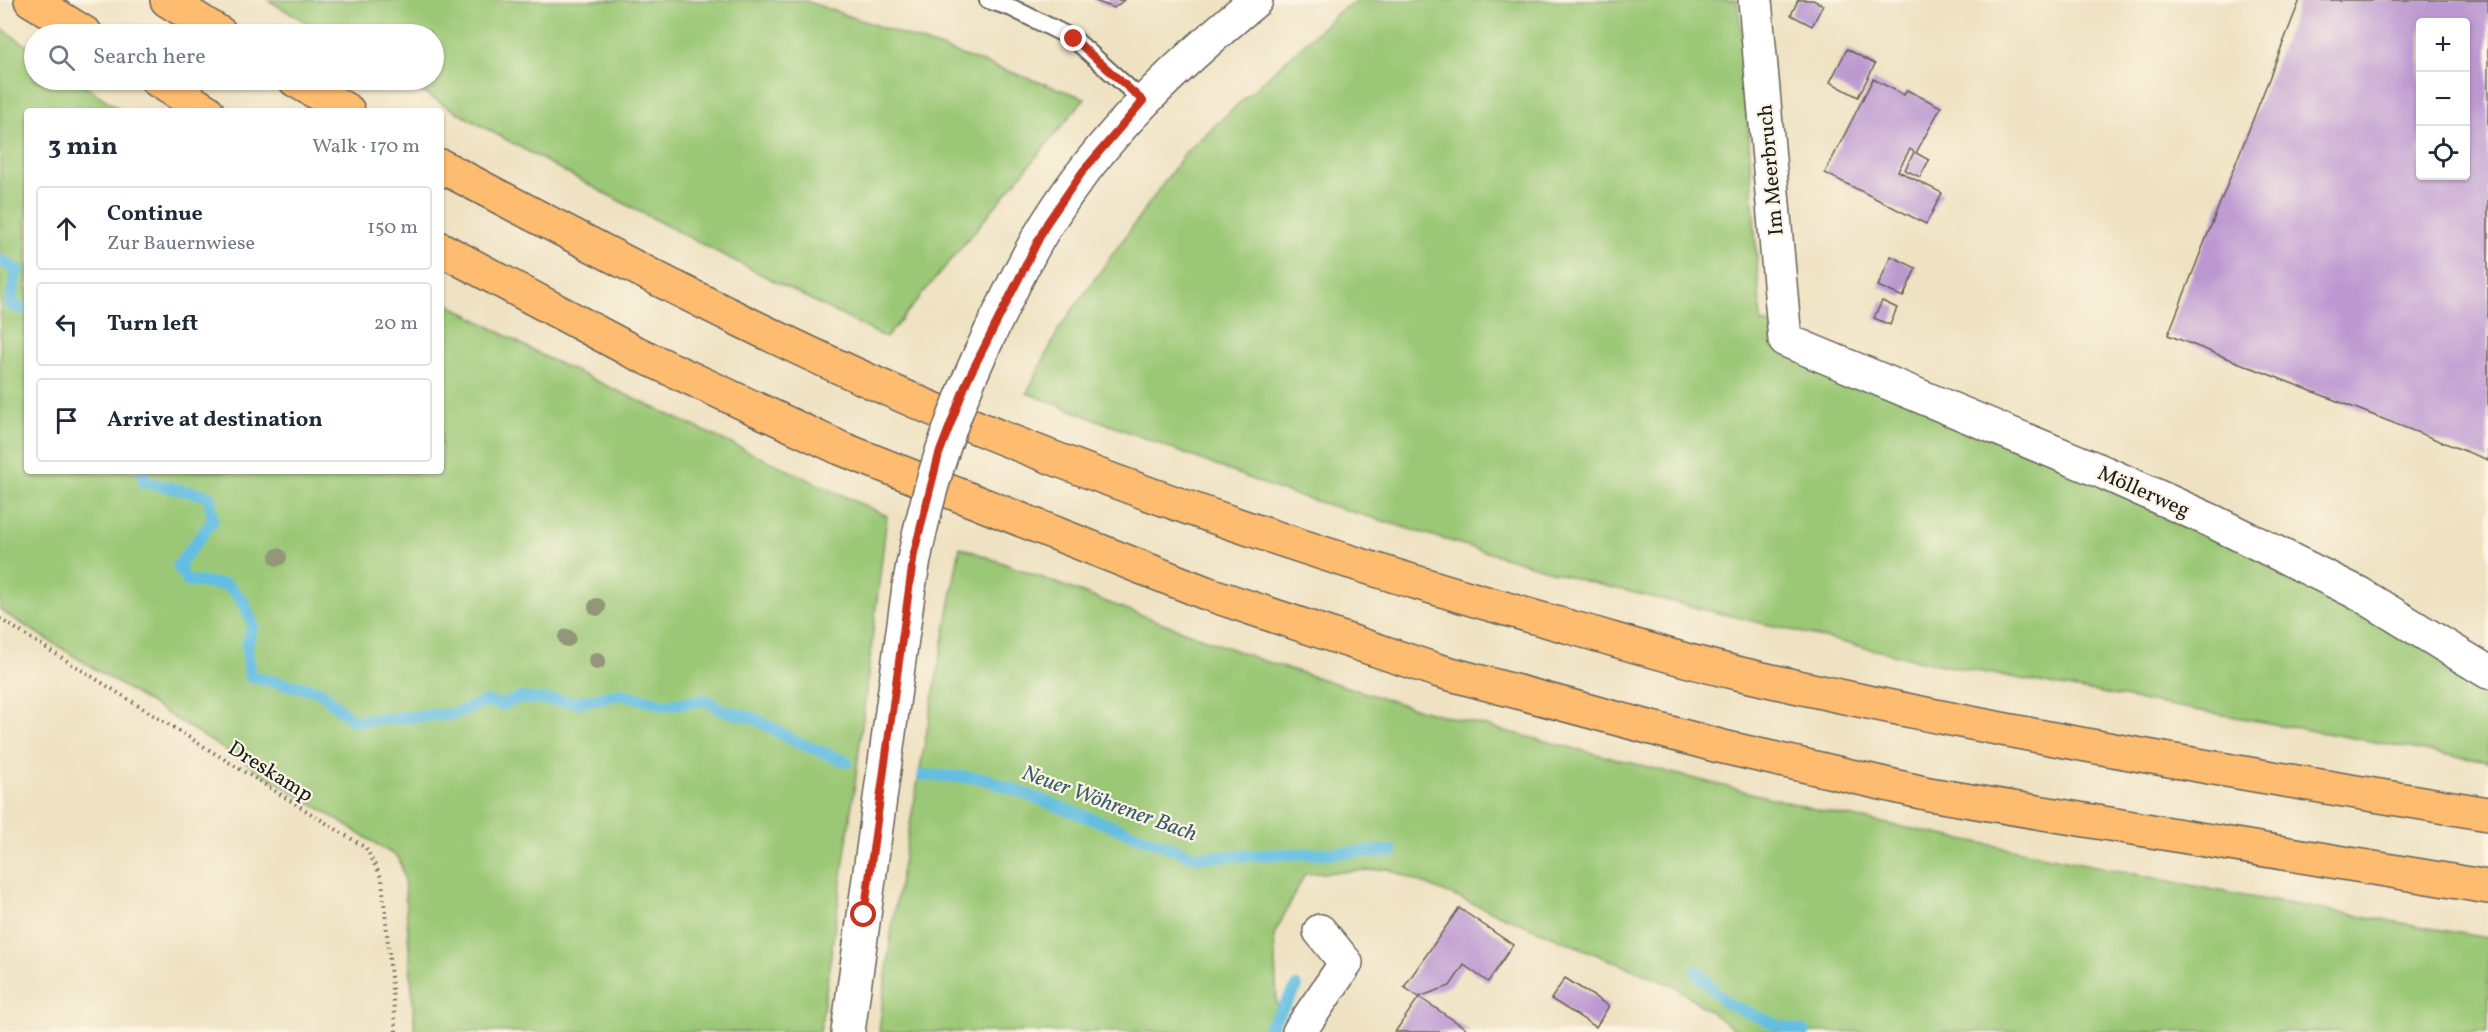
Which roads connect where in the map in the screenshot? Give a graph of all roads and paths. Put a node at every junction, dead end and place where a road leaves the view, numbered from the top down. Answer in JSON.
{"nodes":[{"id":1,"x":31,"y":0,"type":"edge"},
{"id":2,"x":167,"y":0,"type":"edge"},
{"id":3,"x":988,"y":0,"type":"edge"},
{"id":4,"x":1256,"y":0,"type":"edge"},
{"id":5,"x":1755,"y":0,"type":"edge"},
{"id":6,"x":70,"y":24,"type":"edge"},
{"id":7,"x":205,"y":24,"type":"edge"},
{"id":8,"x":173,"y":90,"type":"edge"},
{"id":9,"x":312,"y":90,"type":"edge"},
{"id":10,"x":1143,"y":101,"type":"junction"},
{"id":11,"x":202,"y":108,"type":"edge"},
{"id":12,"x":343,"y":108,"type":"edge"},
{"id":13,"x":444,"y":168,"type":"edge"},
{"id":14,"x":444,"y":251,"type":"edge"},
{"id":15,"x":1785,"y":340,"type":"joint"},
{"id":16,"x":0,"y":619,"type":"edge"},
{"id":17,"x":2488,"y":672,"type":"edge"},
{"id":18,"x":2488,"y":814,"type":"edge"},
{"id":19,"x":2488,"y":887,"type":"edge"},
{"id":20,"x":1320,"y":931,"type":"dead end"},
{"id":21,"x":396,"y":1032,"type":"edge"},
{"id":22,"x":848,"y":1032,"type":"edge"},
{"id":23,"x":1299,"y":1032,"type":"edge"}],
"edges":[{"from":1,"to":6,"type":"highway"},
{"from":2,"to":7,"type":"highway"},
{"from":3,"to":10,"type":"lane"},
{"from":4,"to":10,"type":"street"},
{"from":5,"to":15,"type":"street","name":"Im Meerbruch"},
{"from":8,"to":11,"type":"highway"},
{"from":9,"to":12,"type":"highway"},
{"from":10,"to":22,"type":"street","bridge":true},
{"from":13,"to":18,"type":"highway"},
{"from":14,"to":19,"type":"highway"},
{"from":15,"to":17,"type":"street","name":"Möllerweg"},
{"from":16,"to":21,"type":"path","name":"Dreskamp"},
{"from":20,"to":23,"type":"street"}]}
